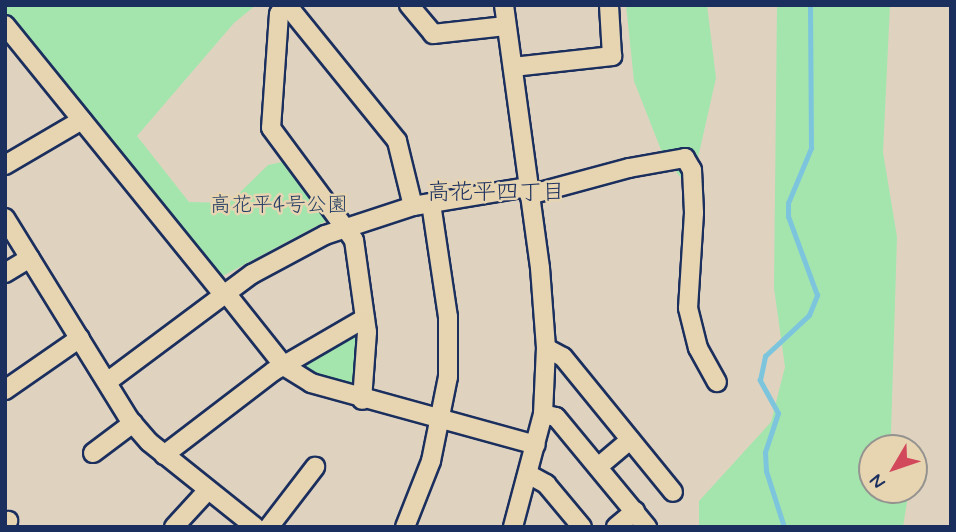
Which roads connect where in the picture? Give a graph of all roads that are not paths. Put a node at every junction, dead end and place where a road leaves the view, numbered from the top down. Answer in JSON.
{"nodes":[{"id":1,"x":285,"y":5,"type":"edge"},
{"id":2,"x":409,"y":5,"type":"edge"},
{"id":3,"x":504,"y":5,"type":"edge"},
{"id":4,"x":609,"y":5,"type":"edge"},
{"id":5,"x":5,"y":25,"type":"edge"},
{"id":6,"x":506,"y":26,"type":"junction"},
{"id":7,"x":513,"y":67,"type":"junction"},
{"id":8,"x":82,"y":120,"type":"junction"},
{"id":9,"x":5,"y":164,"type":"edge"},
{"id":10,"x":529,"y":191,"type":"junction"},
{"id":11,"x":431,"y":203,"type":"junction"},
{"id":12,"x":413,"y":206,"type":"junction"},
{"id":13,"x":5,"y":218,"type":"edge"},
{"id":14,"x":345,"y":227,"type":"junction"},
{"id":15,"x":30,"y":258,"type":"junction"},
{"id":16,"x":5,"y":273,"type":"edge"},
{"id":17,"x":225,"y":294,"type":"junction"},
{"id":18,"x":365,"y":318,"type":"junction"},
{"id":19,"x":80,"y":338,"type":"junction"},
{"id":20,"x":546,"y":348,"type":"junction"},
{"id":21,"x":284,"y":366,"type":"junction"},
{"id":22,"x":107,"y":382,"type":"junction"},
{"id":23,"x":717,"y":382,"type":"dead end"},
{"id":24,"x":5,"y":390,"type":"edge"},
{"id":25,"x":362,"y":400,"type":"junction"},
{"id":26,"x":543,"y":414,"type":"junction"},
{"id":27,"x":441,"y":421,"type":"junction"},
{"id":28,"x":133,"y":423,"type":"junction"},
{"id":29,"x":630,"y":440,"type":"junction"},
{"id":30,"x":536,"y":445,"type":"junction"},
{"id":31,"x":93,"y":453,"type":"dead end"},
{"id":32,"x":164,"y":455,"type":"junction"},
{"id":33,"x":315,"y":467,"type":"dead end"},
{"id":34,"x":598,"y":467,"type":"junction"},
{"id":35,"x":528,"y":474,"type":"junction"},
{"id":36,"x":208,"y":490,"type":"junction"},
{"id":37,"x":673,"y":492,"type":"dead end"},
{"id":38,"x":635,"y":511,"type":"junction"},
{"id":39,"x":516,"y":525,"type":"edge"},
{"id":40,"x":174,"y":527,"type":"edge"},
{"id":41,"x":255,"y":527,"type":"edge"},
{"id":42,"x":269,"y":527,"type":"edge"},
{"id":43,"x":405,"y":527,"type":"edge"},
{"id":44,"x":582,"y":527,"type":"edge"},
{"id":45,"x":617,"y":527,"type":"edge"},
{"id":46,"x":648,"y":527,"type":"edge"}],
"edges":[{"from":1,"to":12,"type":"street"},
{"from":1,"to":14,"type":"street"},
{"from":2,"to":6,"type":"street"},
{"from":3,"to":6,"type":"street"},
{"from":4,"to":7,"type":"street"},
{"from":5,"to":8,"type":"street"},
{"from":6,"to":7,"type":"street"},
{"from":7,"to":10,"type":"street"},
{"from":8,"to":9,"type":"street"},
{"from":8,"to":17,"type":"street"},
{"from":10,"to":11,"type":"street"},
{"from":10,"to":20,"type":"street"},
{"from":10,"to":23,"type":"street"},
{"from":11,"to":12,"type":"street"},
{"from":11,"to":27,"type":"street"},
{"from":12,"to":14,"type":"street"},
{"from":13,"to":15,"type":"street"},
{"from":14,"to":17,"type":"street"},
{"from":14,"to":18,"type":"street"},
{"from":15,"to":16,"type":"street"},
{"from":15,"to":19,"type":"street"},
{"from":17,"to":21,"type":"street"},
{"from":17,"to":22,"type":"street"},
{"from":18,"to":21,"type":"street"},
{"from":18,"to":25,"type":"street"},
{"from":19,"to":22,"type":"street"},
{"from":19,"to":24,"type":"street"},
{"from":20,"to":26,"type":"street"},
{"from":20,"to":29,"type":"street"},
{"from":21,"to":25,"type":"street"},
{"from":21,"to":32,"type":"street"},
{"from":22,"to":28,"type":"street"},
{"from":25,"to":27,"type":"street"},
{"from":26,"to":30,"type":"street"},
{"from":26,"to":34,"type":"street"},
{"from":27,"to":30,"type":"street"},
{"from":27,"to":43,"type":"street"},
{"from":28,"to":31,"type":"street"},
{"from":28,"to":32,"type":"street"},
{"from":29,"to":34,"type":"street"},
{"from":29,"to":37,"type":"street"},
{"from":30,"to":35,"type":"street"},
{"from":32,"to":36,"type":"street"},
{"from":33,"to":42,"type":"street"},
{"from":34,"to":38,"type":"street"},
{"from":35,"to":39,"type":"street"},
{"from":35,"to":44,"type":"street"},
{"from":36,"to":40,"type":"street"},
{"from":36,"to":41,"type":"street"},
{"from":38,"to":45,"type":"street"},
{"from":38,"to":46,"type":"street"}]}
